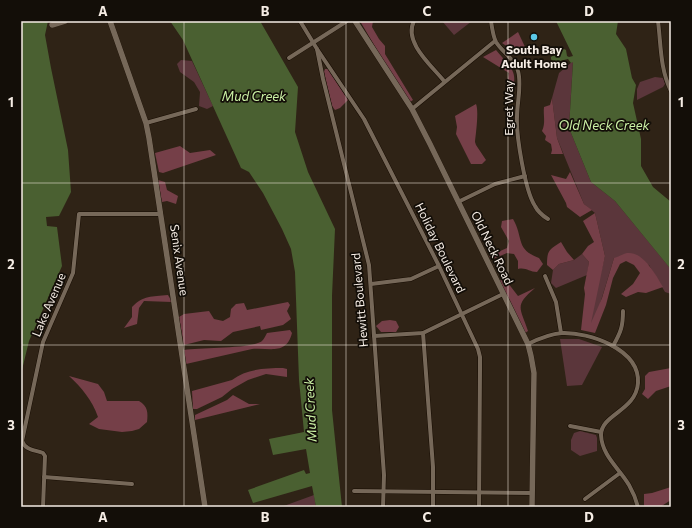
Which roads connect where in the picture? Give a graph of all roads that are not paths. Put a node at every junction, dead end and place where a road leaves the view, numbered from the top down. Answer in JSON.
{"nodes":[{"id":1,"x":65,"y":21,"type":"edge"},
{"id":2,"x":110,"y":21,"type":"edge"},
{"id":3,"x":300,"y":21,"type":"edge"},
{"id":4,"x":347,"y":21,"type":"edge"},
{"id":5,"x":355,"y":21,"type":"edge"},
{"id":6,"x":414,"y":21,"type":"edge"},
{"id":7,"x":491,"y":21,"type":"edge"},
{"id":8,"x":658,"y":21,"type":"edge"},
{"id":9,"x":52,"y":24,"type":"dead end"},
{"id":10,"x":495,"y":40,"type":"junction"},
{"id":11,"x":314,"y":43,"type":"junction"},
{"id":12,"x":317,"y":49,"type":"junction"},
{"id":13,"x":289,"y":58,"type":"dead end"},
{"id":14,"x":444,"y":81,"type":"junction"},
{"id":15,"x":671,"y":91,"type":"edge"},
{"id":16,"x":196,"y":109,"type":"dead end"},
{"id":17,"x":412,"y":109,"type":"junction"},
{"id":18,"x":146,"y":123,"type":"junction"},
{"id":19,"x":526,"y":176,"type":"junction"},
{"id":20,"x":458,"y":202,"type":"junction"},
{"id":21,"x":161,"y":214,"type":"junction"},
{"id":22,"x":548,"y":219,"type":"dead end"},
{"id":23,"x":439,"y":266,"type":"junction"},
{"id":24,"x":545,"y":276,"type":"dead end"},
{"id":25,"x":371,"y":284,"type":"junction"},
{"id":26,"x":503,"y":294,"type":"junction"},
{"id":27,"x":623,"y":311,"type":"dead end"},
{"id":28,"x":461,"y":315,"type":"junction"},
{"id":29,"x":423,"y":333,"type":"junction"},
{"id":30,"x":561,"y":333,"type":"junction"},
{"id":31,"x":374,"y":336,"type":"junction"},
{"id":32,"x":528,"y":344,"type":"junction"},
{"id":33,"x":613,"y":346,"type":"junction"},
{"id":34,"x":570,"y":426,"type":"dead end"},
{"id":35,"x":602,"y":432,"type":"junction"},
{"id":36,"x":620,"y":473,"type":"junction"},
{"id":37,"x":44,"y":477,"type":"junction"},
{"id":38,"x":132,"y":484,"type":"dead end"},
{"id":39,"x":354,"y":491,"type":"dead end"},
{"id":40,"x":384,"y":491,"type":"junction"},
{"id":41,"x":433,"y":491,"type":"junction"},
{"id":42,"x":479,"y":492,"type":"junction"},
{"id":43,"x":532,"y":493,"type":"junction"},
{"id":44,"x":585,"y":499,"type":"dead end"},
{"id":45,"x":43,"y":507,"type":"edge"},
{"id":46,"x":205,"y":507,"type":"edge"},
{"id":47,"x":383,"y":507,"type":"edge"},
{"id":48,"x":433,"y":507,"type":"edge"},
{"id":49,"x":478,"y":507,"type":"edge"},
{"id":50,"x":532,"y":507,"type":"edge"},
{"id":51,"x":638,"y":507,"type":"edge"}],
"edges":[{"from":1,"to":9,"type":"street"},
{"from":2,"to":18,"type":"street","name":"Senix Avenue"},
{"from":3,"to":11,"type":"street","name":"Holiday Boulevard"},
{"from":4,"to":11,"type":"street"},
{"from":5,"to":17,"type":"street","name":"Old Neck Road"},
{"from":6,"to":14,"type":"street"},
{"from":7,"to":10,"type":"street","name":"Egret Way"},
{"from":8,"to":15,"type":"street"},
{"from":10,"to":14,"type":"street"},
{"from":10,"to":19,"type":"street","name":"Egret Way"},
{"from":11,"to":12,"type":"street","name":"Holiday Boulevard"},
{"from":11,"to":13,"type":"street"},
{"from":12,"to":23,"type":"street","name":"Holiday Boulevard"},
{"from":12,"to":25,"type":"street","name":"Hewitt Boulevard"},
{"from":14,"to":17,"type":"street"},
{"from":16,"to":18,"type":"street"},
{"from":17,"to":20,"type":"street","name":"Old Neck Road"},
{"from":18,"to":21,"type":"street","name":"Senix Avenue"},
{"from":19,"to":20,"type":"street"},
{"from":19,"to":22,"type":"street","name":"Egret Way"},
{"from":20,"to":26,"type":"street","name":"Old Neck Road"},
{"from":21,"to":37,"type":"street","name":"Lake Avenue"},
{"from":21,"to":46,"type":"street","name":"Senix Avenue"},
{"from":23,"to":25,"type":"street"},
{"from":23,"to":28,"type":"street","name":"Holiday Boulevard"},
{"from":24,"to":30,"type":"street"},
{"from":25,"to":31,"type":"street","name":"Hewitt Boulevard"},
{"from":26,"to":28,"type":"street"},
{"from":26,"to":32,"type":"street","name":"Old Neck Road"},
{"from":27,"to":33,"type":"street"},
{"from":28,"to":29,"type":"street"},
{"from":28,"to":42,"type":"street","name":"Holiday Boulevard"},
{"from":29,"to":31,"type":"street"},
{"from":29,"to":41,"type":"street"},
{"from":30,"to":32,"type":"street"},
{"from":30,"to":33,"type":"street"},
{"from":31,"to":40,"type":"street","name":"Hewitt Boulevard"},
{"from":32,"to":43,"type":"street","name":"Old Neck Road"},
{"from":33,"to":35,"type":"street"},
{"from":34,"to":35,"type":"street"},
{"from":35,"to":36,"type":"street"},
{"from":36,"to":44,"type":"street"},
{"from":36,"to":51,"type":"street"},
{"from":37,"to":38,"type":"street"},
{"from":37,"to":45,"type":"street","name":"Lake Avenue"},
{"from":39,"to":40,"type":"street"},
{"from":40,"to":41,"type":"street"},
{"from":40,"to":47,"type":"street","name":"Hewitt Boulevard"},
{"from":41,"to":42,"type":"street"},
{"from":41,"to":48,"type":"street"},
{"from":42,"to":43,"type":"street"},
{"from":42,"to":49,"type":"street","name":"Holiday Boulevard"},
{"from":43,"to":50,"type":"street","name":"Old Neck Road"}]}
